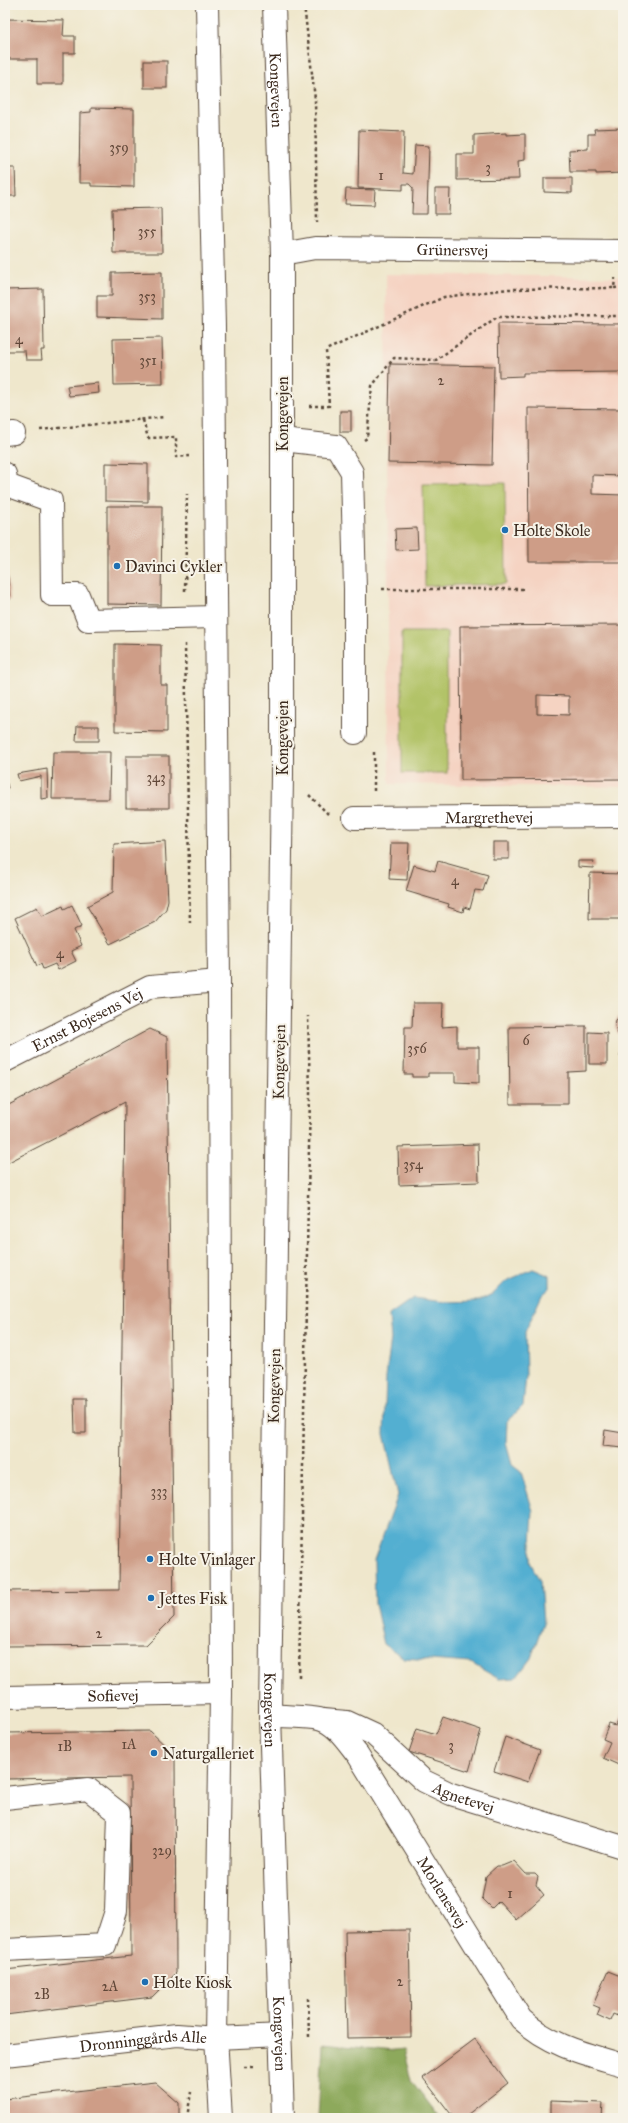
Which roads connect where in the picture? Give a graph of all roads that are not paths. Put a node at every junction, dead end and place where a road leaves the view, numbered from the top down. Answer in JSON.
{"nodes":[{"id":1,"x":207,"y":5,"type":"edge"},
{"id":2,"x":274,"y":5,"type":"edge"},
{"id":3,"x":620,"y":251,"type":"edge"},
{"id":4,"x":282,"y":254,"type":"junction"},
{"id":5,"x":282,"y":440,"type":"junction"},
{"id":6,"x":5,"y":474,"type":"edge"},
{"id":7,"x":216,"y":618,"type":"junction"},
{"id":8,"x":355,"y":733,"type":"dead end"},
{"id":9,"x":623,"y":816,"type":"edge"},
{"id":10,"x":354,"y":818,"type":"dead end"},
{"id":11,"x":219,"y":982,"type":"junction"},
{"id":12,"x":5,"y":1061,"type":"edge"},
{"id":13,"x":221,"y":1693,"type":"junction"},
{"id":14,"x":5,"y":1697,"type":"edge"},
{"id":15,"x":270,"y":1715,"type":"junction"},
{"id":16,"x":320,"y":1720,"type":"junction"},
{"id":17,"x":5,"y":1798,"type":"edge"},
{"id":18,"x":623,"y":1847,"type":"edge"},
{"id":19,"x":5,"y":1950,"type":"edge"},
{"id":20,"x":281,"y":2035,"type":"junction"},
{"id":21,"x":216,"y":2038,"type":"junction"},
{"id":22,"x":5,"y":2055,"type":"edge"},
{"id":23,"x":623,"y":2065,"type":"edge"},
{"id":24,"x":221,"y":2118,"type":"edge"},
{"id":25,"x":283,"y":2118,"type":"edge"}],
"edges":[{"from":1,"to":7,"type":"main road"},
{"from":2,"to":4,"type":"main road","name":"Kongevejen"},
{"from":3,"to":4,"type":"main road","name":"Grünersvej"},
{"from":4,"to":5,"type":"main road","name":"Kongevejen"},
{"from":5,"to":8,"type":"main road"},
{"from":5,"to":15,"type":"main road","name":"Kongevejen"},
{"from":6,"to":7,"type":"main road"},
{"from":7,"to":11,"type":"main road"},
{"from":9,"to":10,"type":"main road","name":"Margrethevej"},
{"from":11,"to":12,"type":"main road","name":"Ernst Bojesens Vej"},
{"from":11,"to":13,"type":"main road"},
{"from":13,"to":14,"type":"main road","name":"Sofievej"},
{"from":13,"to":21,"type":"main road"},
{"from":15,"to":16,"type":"main road","name":"Morlenesvej"},
{"from":15,"to":20,"type":"main road","name":"Kongevejen"},
{"from":16,"to":18,"type":"main road","name":"Agnetevej"},
{"from":16,"to":23,"type":"main road","name":"Morlenesvej"},
{"from":17,"to":19,"type":"main road"},
{"from":20,"to":21,"type":"main road","name":"Dronninggårds Alle"},
{"from":20,"to":25,"type":"main road","name":"Kongevejen"},
{"from":21,"to":22,"type":"main road","name":"Dronninggårds Alle"},
{"from":21,"to":24,"type":"main road"}]}
